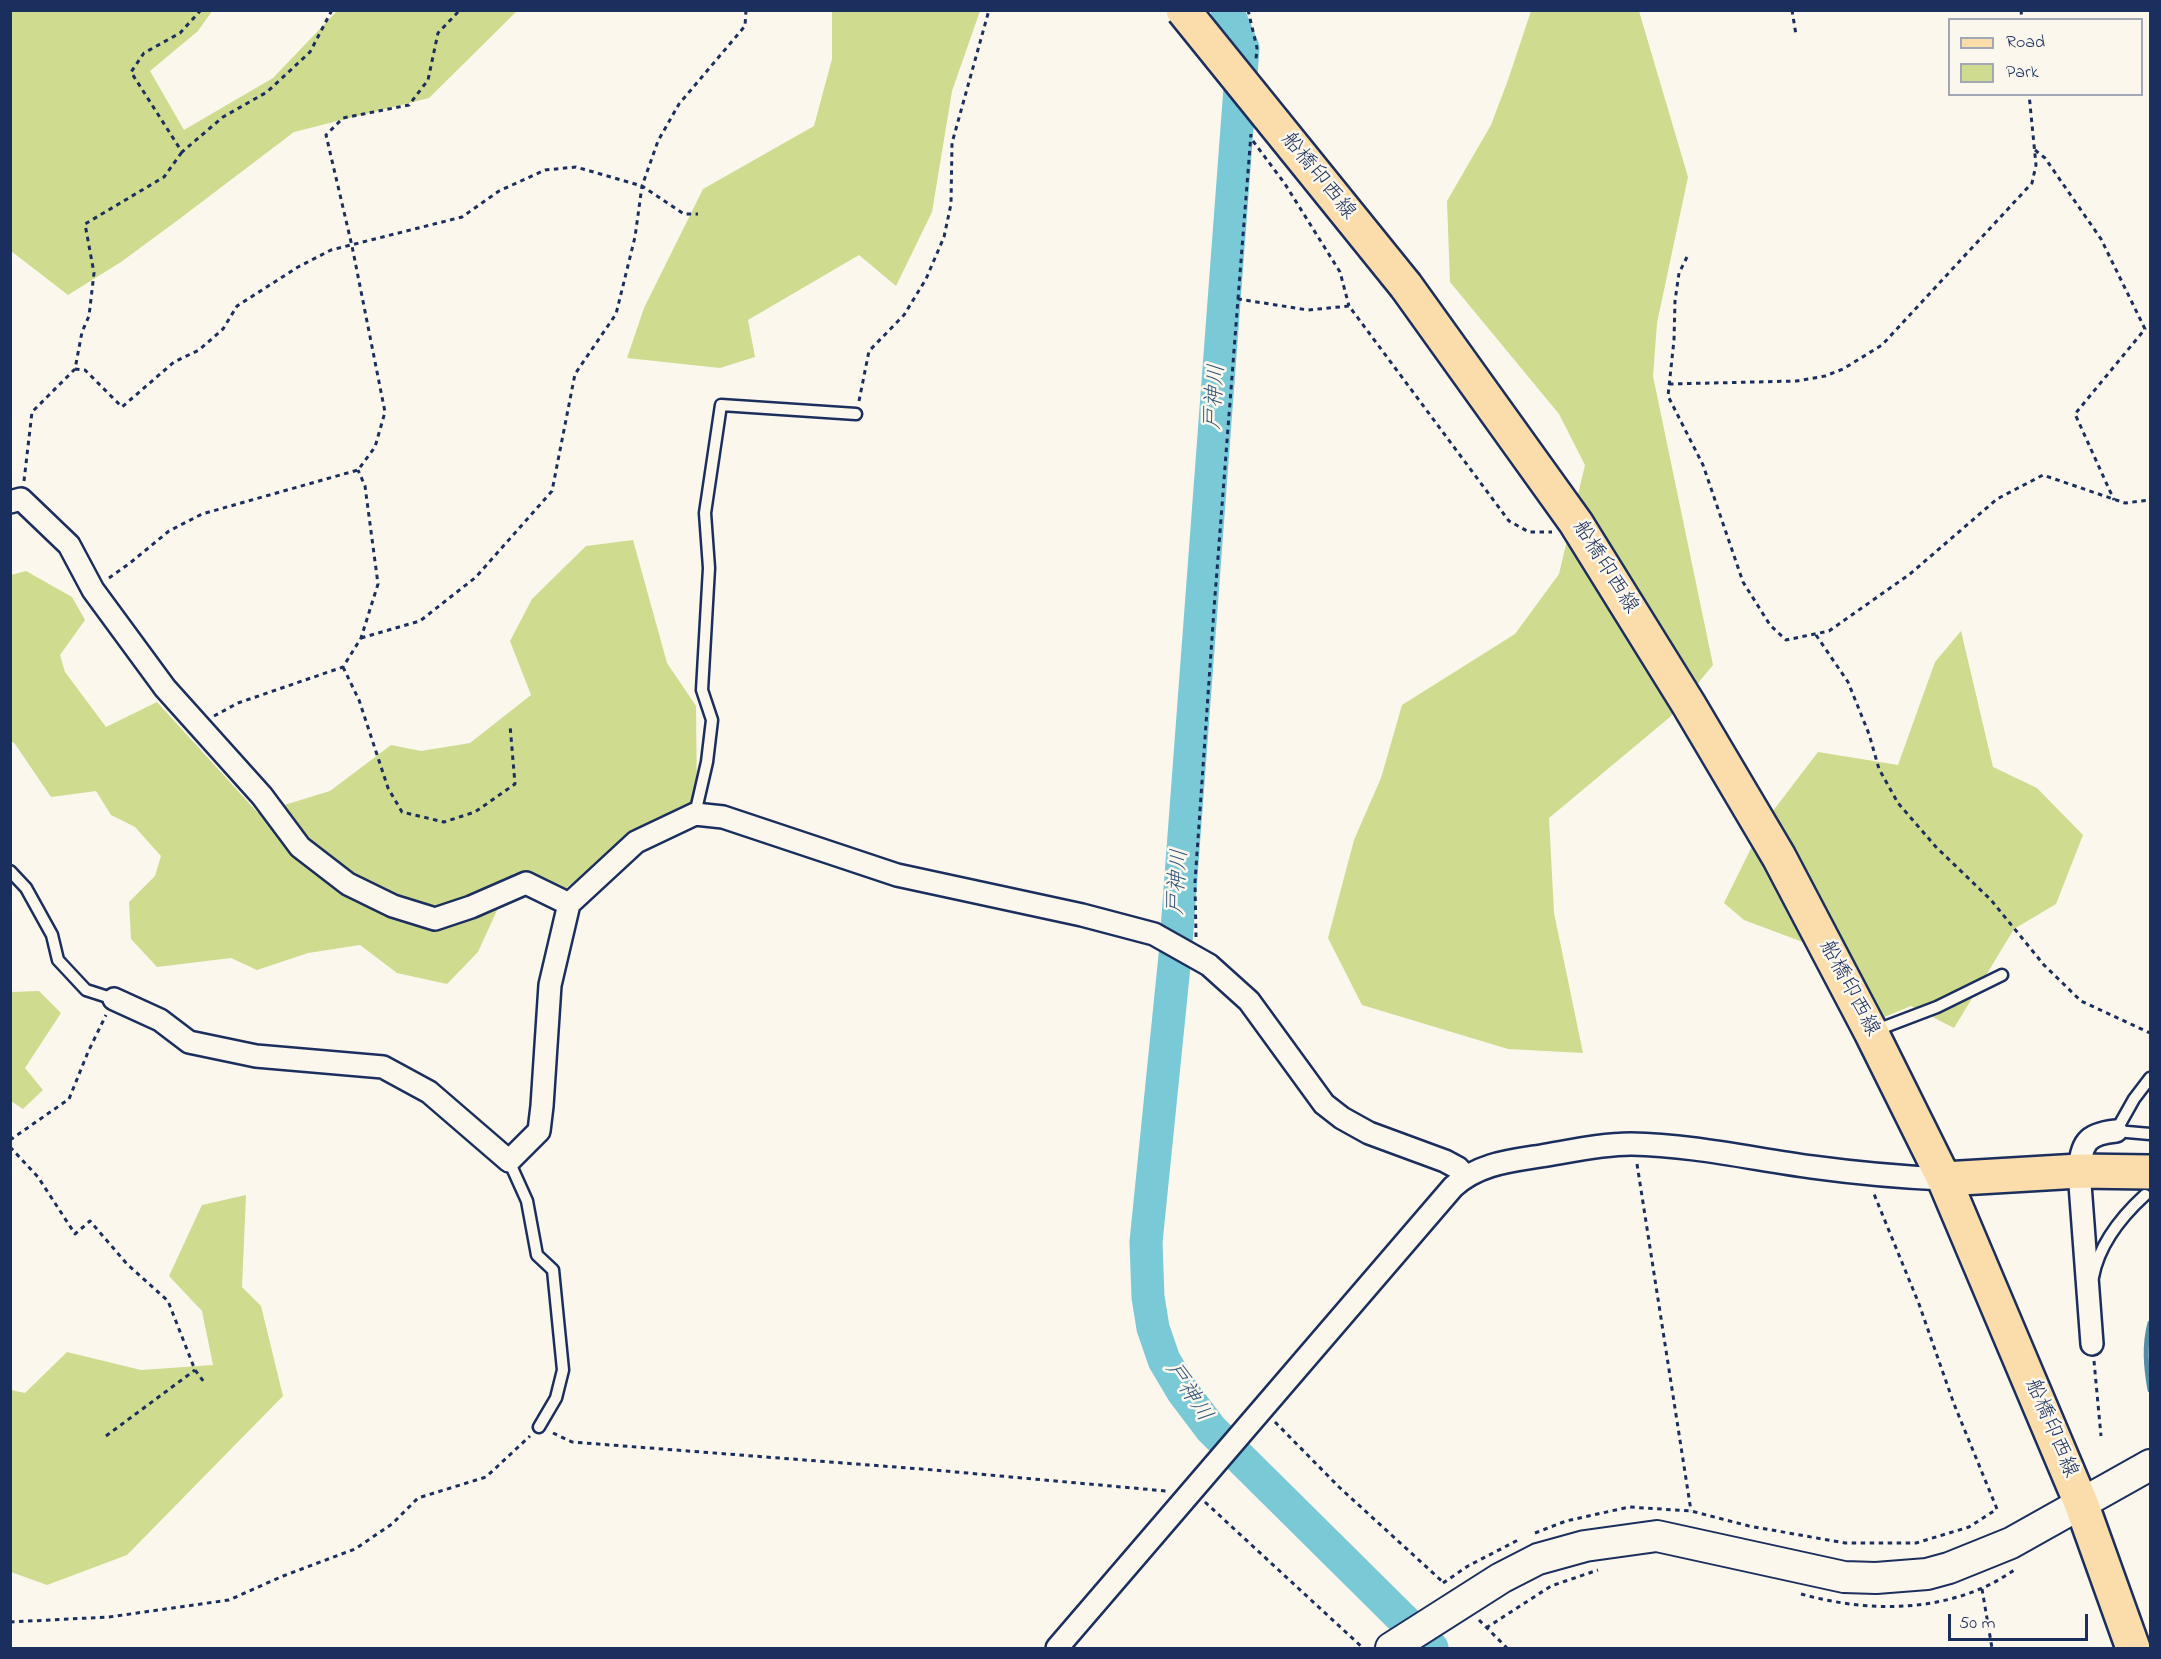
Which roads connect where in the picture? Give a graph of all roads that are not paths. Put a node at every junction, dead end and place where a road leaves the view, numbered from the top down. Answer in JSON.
{"nodes":[{"id":1,"x":1183,"y":10,"type":"edge"},
{"id":2,"x":856,"y":414,"type":"road end"},
{"id":3,"x":16,"y":500,"type":"edge"},
{"id":4,"x":695,"y":814,"type":"junction"},
{"id":5,"x":10,"y":871,"type":"edge"},
{"id":6,"x":569,"y":904,"type":"junction"},
{"id":7,"x":2002,"y":975,"type":"dead end"},
{"id":8,"x":114,"y":999,"type":"joint"},
{"id":9,"x":1871,"y":1032,"type":"junction"},
{"id":10,"x":2151,"y":1078,"type":"edge"},
{"id":11,"x":2116,"y":1131,"type":"junction"},
{"id":12,"x":2151,"y":1134,"type":"edge"},
{"id":13,"x":509,"y":1161,"type":"junction"},
{"id":14,"x":2079,"y":1171,"type":"junction"},
{"id":15,"x":1465,"y":1176,"type":"junction"},
{"id":16,"x":1944,"y":1179,"type":"junction"},
{"id":17,"x":2148,"y":1184,"type":"edge"},
{"id":18,"x":2089,"y":1298,"type":"junction"},
{"id":19,"x":2092,"y":1344,"type":"road end"},
{"id":20,"x":539,"y":1427,"type":"road end"},
{"id":21,"x":2151,"y":1465,"type":"edge"},
{"id":22,"x":2081,"y":1503,"type":"junction"},
{"id":23,"x":1394,"y":1647,"type":"edge"},
{"id":24,"x":1058,"y":1648,"type":"edge"},
{"id":25,"x":2133,"y":1648,"type":"edge"}],
"edges":[{"from":1,"to":9,"type":"main road","name":"船橋印西線","bridge":true},
{"from":2,"to":4,"type":"lane"},
{"from":3,"to":6,"type":"street"},
{"from":4,"to":6,"type":"street"},
{"from":4,"to":15,"type":"street"},
{"from":5,"to":8,"type":"lane"},
{"from":6,"to":13,"type":"street"},
{"from":7,"to":9,"type":"lane"},
{"from":8,"to":13,"type":"street"},
{"from":9,"to":16,"type":"main road","name":"船橋印西線"},
{"from":10,"to":11,"type":"lane"},
{"from":11,"to":12,"type":"lane"},
{"from":11,"to":14,"type":"street"},
{"from":13,"to":20,"type":"lane"},
{"from":14,"to":16,"type":"main road"},
{"from":14,"to":17,"type":"main road"},
{"from":14,"to":18,"type":"street"},
{"from":15,"to":16,"type":"street"},
{"from":15,"to":24,"type":"street"},
{"from":16,"to":22,"type":"main road","name":"船橋印西線"},
{"from":17,"to":18,"type":"lane"},
{"from":18,"to":19,"type":"street"},
{"from":21,"to":22,"type":"street"},
{"from":22,"to":23,"type":"street"},
{"from":22,"to":25,"type":"main road","name":"船橋印西線"}]}
